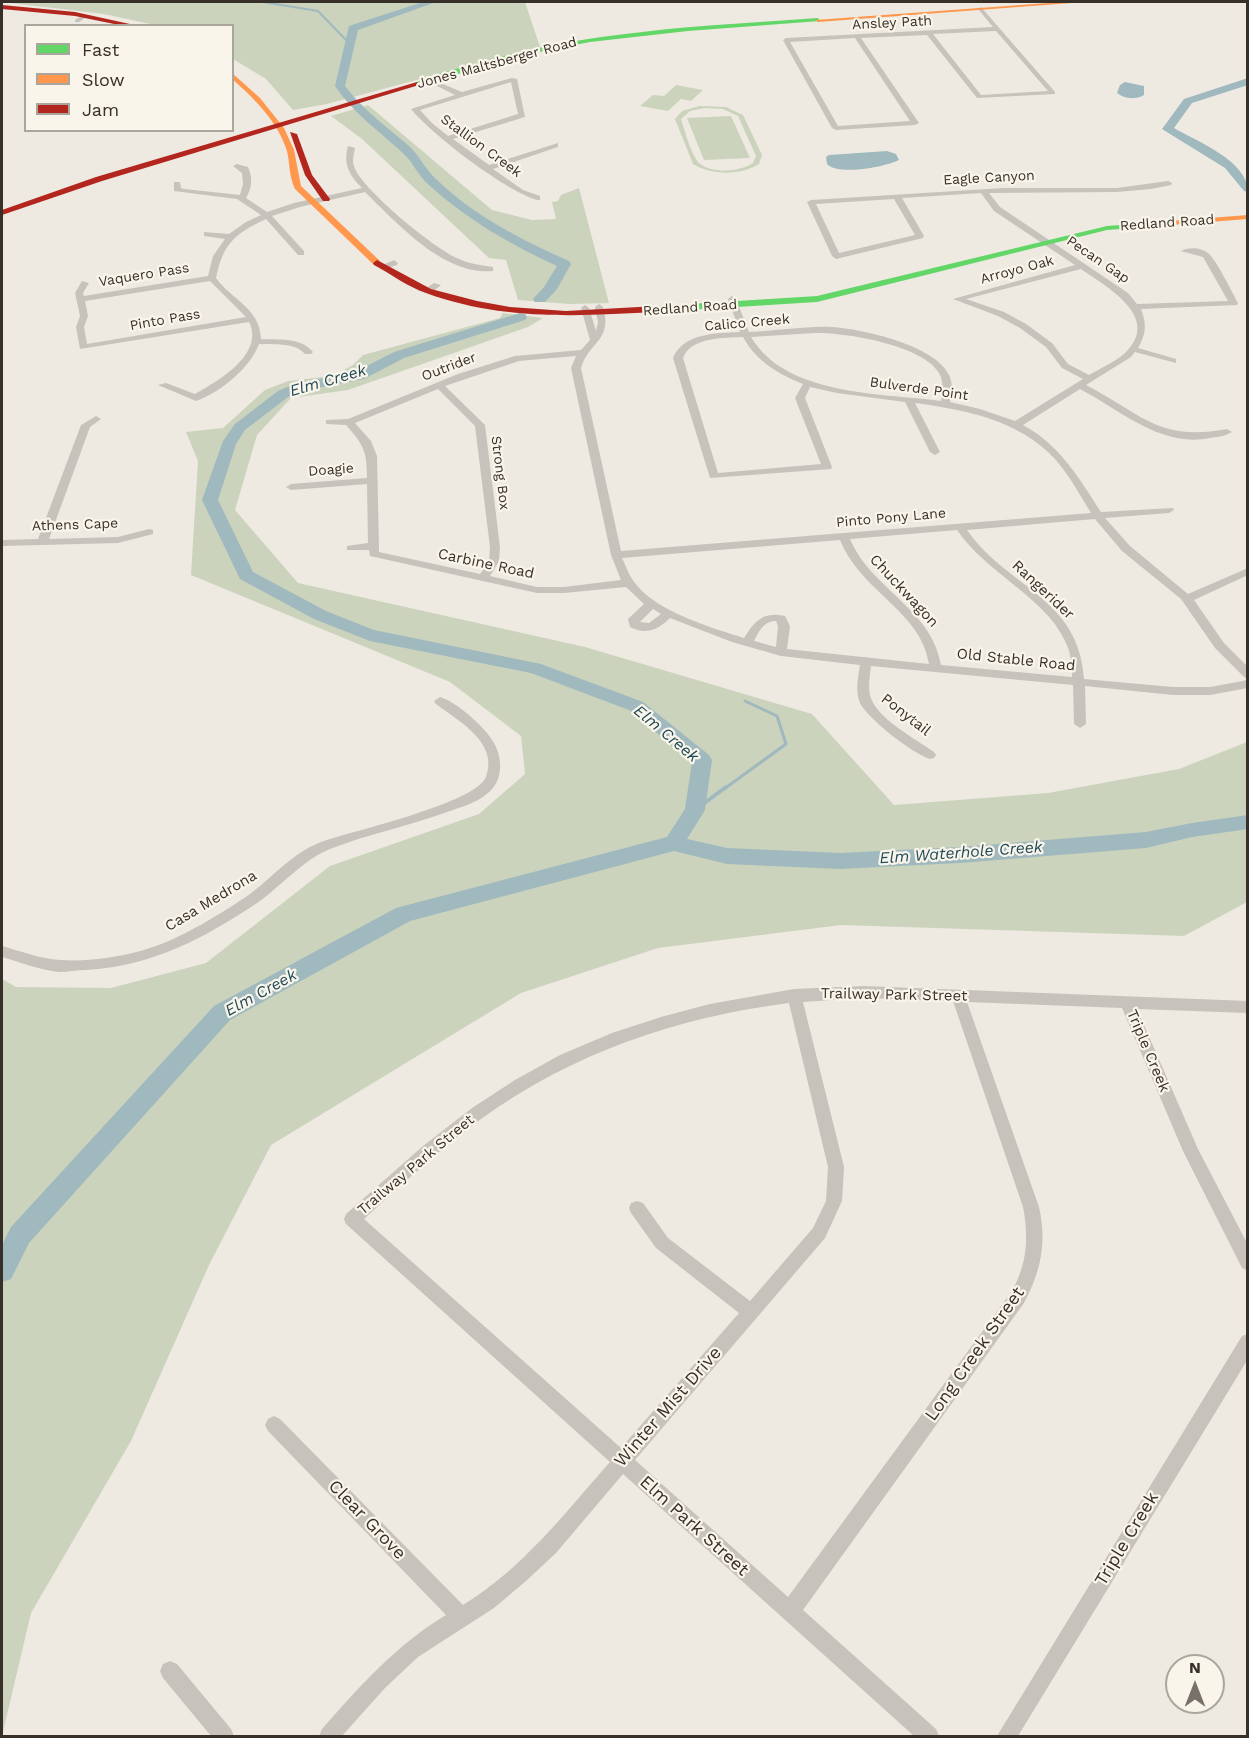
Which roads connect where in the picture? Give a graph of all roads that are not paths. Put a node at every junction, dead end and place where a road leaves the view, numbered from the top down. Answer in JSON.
{"nodes":[{"id":1,"x":1082,"y":2,"type":"edge"},
{"id":2,"x":2,"y":7,"type":"edge"},
{"id":3,"x":981,"y":9,"type":"junction"},
{"id":4,"x":2,"y":13,"type":"edge"},
{"id":5,"x":81,"y":18,"type":"junction"},
{"id":6,"x":795,"y":21,"type":"junction"},
{"id":7,"x":98,"y":24,"type":"edge"},
{"id":8,"x":122,"y":24,"type":"edge"},
{"id":9,"x":999,"y":29,"type":"junction"},
{"id":10,"x":929,"y":33,"type":"junction"},
{"id":11,"x":857,"y":37,"type":"junction"},
{"id":12,"x":807,"y":39,"type":"junction"},
{"id":13,"x":234,"y":68,"type":"edge"},
{"id":14,"x":234,"y":77,"type":"edge"},
{"id":15,"x":433,"y":79,"type":"junction"},
{"id":16,"x":462,"y":94,"type":"junction"},
{"id":17,"x":281,"y":124,"type":"junction"},
{"id":18,"x":448,"y":138,"type":"junction"},
{"id":19,"x":555,"y":145,"type":"dead end"},
{"id":20,"x":351,"y":148,"type":"dead end"},
{"id":21,"x":237,"y":166,"type":"dead end"},
{"id":22,"x":488,"y":168,"type":"junction"},
{"id":23,"x":1168,"y":183,"type":"dead end"},
{"id":24,"x":177,"y":184,"type":"dead end"},
{"id":25,"x":367,"y":189,"type":"junction"},
{"id":26,"x":982,"y":191,"type":"junction"},
{"id":27,"x":897,"y":197,"type":"junction"},
{"id":28,"x":242,"y":198,"type":"junction"},
{"id":29,"x":537,"y":198,"type":"dead end"},
{"id":30,"x":320,"y":200,"type":"junction"},
{"id":31,"x":1248,"y":211,"type":"edge"},
{"id":32,"x":3,"y":212,"type":"edge"},
{"id":33,"x":266,"y":216,"type":"junction"},
{"id":34,"x":1248,"y":217,"type":"edge"},
{"id":35,"x":207,"y":234,"type":"dead end"},
{"id":36,"x":230,"y":237,"type":"junction"},
{"id":37,"x":1043,"y":239,"type":"junction"},
{"id":38,"x":1185,"y":250,"type":"dead end"},
{"id":39,"x":301,"y":253,"type":"dead end"},
{"id":40,"x":1083,"y":266,"type":"junction"},
{"id":41,"x":489,"y":269,"type":"dead end"},
{"id":42,"x":212,"y":278,"type":"junction"},
{"id":43,"x":85,"y":283,"type":"dead end"},
{"id":44,"x":81,"y":299,"type":"junction"},
{"id":45,"x":734,"y":302,"type":"junction"},
{"id":46,"x":1135,"y":307,"type":"junction"},
{"id":47,"x":593,"y":311,"type":"junction"},
{"id":48,"x":252,"y":319,"type":"junction"},
{"id":49,"x":746,"y":334,"type":"junction"},
{"id":50,"x":594,"y":339,"type":"junction"},
{"id":51,"x":255,"y":341,"type":"junction"},
{"id":52,"x":1134,"y":349,"type":"junction"},
{"id":53,"x":308,"y":352,"type":"dead end"},
{"id":54,"x":582,"y":353,"type":"junction"},
{"id":55,"x":1173,"y":361,"type":"dead end"},
{"id":56,"x":1090,"y":379,"type":"junction"},
{"id":57,"x":809,"y":382,"type":"junction"},
{"id":58,"x":164,"y":385,"type":"dead end"},
{"id":59,"x":439,"y":385,"type":"junction"},
{"id":60,"x":1079,"y":385,"type":"junction"},
{"id":61,"x":909,"y":399,"type":"junction"},
{"id":62,"x":945,"y":404,"type":"junction"},
{"id":63,"x":96,"y":419,"type":"dead end"},
{"id":64,"x":329,"y":422,"type":"dead end"},
{"id":65,"x":349,"y":422,"type":"junction"},
{"id":66,"x":1016,"y":425,"type":"junction"},
{"id":67,"x":1227,"y":432,"type":"dead end"},
{"id":68,"x":935,"y":452,"type":"dead end"},
{"id":69,"x":373,"y":481,"type":"junction"},
{"id":70,"x":291,"y":486,"type":"dead end"},
{"id":71,"x":1169,"y":510,"type":"dead end"},
{"id":72,"x":1098,"y":515,"type":"junction"},
{"id":73,"x":960,"y":527,"type":"junction"},
{"id":74,"x":149,"y":532,"type":"dead end"},
{"id":75,"x":844,"y":537,"type":"junction"},
{"id":76,"x":42,"y":542,"type":"junction"},
{"id":77,"x":2,"y":543,"type":"edge"},
{"id":78,"x":351,"y":548,"type":"dead end"},
{"id":79,"x":374,"y":550,"type":"junction"},
{"id":80,"x":616,"y":555,"type":"junction"},
{"id":81,"x":1248,"y":571,"type":"edge"},
{"id":82,"x":483,"y":579,"type":"junction"},
{"id":83,"x":628,"y":583,"type":"junction"},
{"id":84,"x":1187,"y":599,"type":"junction"},
{"id":85,"x":651,"y":604,"type":"junction"},
{"id":86,"x":669,"y":613,"type":"junction"},
{"id":87,"x":747,"y":642,"type":"junction"},
{"id":88,"x":781,"y":652,"type":"junction"},
{"id":89,"x":866,"y":662,"type":"junction"},
{"id":90,"x":936,"y":668,"type":"junction"},
{"id":91,"x":1248,"y":674,"type":"edge"},
{"id":92,"x":1077,"y":682,"type":"junction"},
{"id":93,"x":1248,"y":684,"type":"edge"},
{"id":94,"x":440,"y":701,"type":"dead end"},
{"id":95,"x":1080,"y":724,"type":"dead end"},
{"id":96,"x":930,"y":755,"type":"dead end"},
{"id":97,"x":2,"y":952,"type":"edge"},
{"id":98,"x":794,"y":995,"type":"junction"},
{"id":99,"x":958,"y":996,"type":"junction"},
{"id":100,"x":1127,"y":1002,"type":"junction"},
{"id":101,"x":1248,"y":1007,"type":"edge"},
{"id":102,"x":637,"y":1208,"type":"dead end"},
{"id":103,"x":352,"y":1219,"type":"joint"},
{"id":104,"x":1248,"y":1263,"type":"edge"},
{"id":105,"x":750,"y":1312,"type":"junction"},
{"id":106,"x":1248,"y":1342,"type":"edge"},
{"id":107,"x":274,"y":1425,"type":"dead end"},
{"id":108,"x":621,"y":1461,"type":"junction"},
{"id":109,"x":790,"y":1611,"type":"junction"},
{"id":110,"x":460,"y":1616,"type":"junction"},
{"id":111,"x":170,"y":1671,"type":"dead end"},
{"id":112,"x":224,"y":1737,"type":"edge"},
{"id":113,"x":328,"y":1737,"type":"edge"},
{"id":114,"x":929,"y":1737,"type":"edge"},
{"id":115,"x":1006,"y":1737,"type":"edge"}],
"edges":[{"from":1,"to":3,"type":"main road","name":"Jones Maltsberger Road"},
{"from":2,"to":5,"type":"main road"},
{"from":3,"to":6,"type":"main road","name":"Jones Maltsberger Road"},
{"from":3,"to":9,"type":"street"},
{"from":4,"to":5,"type":"main road"},
{"from":5,"to":7,"type":"main road"},
{"from":5,"to":8,"type":"main road"},
{"from":6,"to":12,"type":"street"},
{"from":6,"to":15,"type":"main road","name":"Jones Maltsberger Road"},
{"from":9,"to":10,"type":"street","name":"Ansley Path"},
{"from":9,"to":10,"type":"street"},
{"from":10,"to":11,"type":"street","name":"Ansley Path"},
{"from":11,"to":12,"type":"street","name":"Ansley Path"},
{"from":11,"to":12,"type":"street","name":"Ansley Path"},
{"from":13,"to":17,"type":"main road","name":"Redland Road"},
{"from":14,"to":17,"type":"main road","name":"Redland Road"},
{"from":15,"to":16,"type":"street"},
{"from":15,"to":17,"type":"main road","name":"Jones Maltsberger Road"},
{"from":16,"to":18,"type":"street","name":"Stallion Creek"},
{"from":16,"to":18,"type":"street"},
{"from":17,"to":30,"type":"main road","name":"Redland Road"},
{"from":17,"to":32,"type":"main road","name":"Jones Maltsberger Road"},
{"from":18,"to":22,"type":"street","name":"Stallion Creek"},
{"from":19,"to":22,"type":"street"},
{"from":20,"to":25,"type":"street"},
{"from":21,"to":28,"type":"street"},
{"from":22,"to":29,"type":"street","name":"Stallion Creek"},
{"from":23,"to":26,"type":"street","name":"Eagle Canyon"},
{"from":24,"to":28,"type":"street"},
{"from":25,"to":30,"type":"street"},
{"from":25,"to":41,"type":"street"},
{"from":26,"to":27,"type":"street","name":"Eagle Canyon"},
{"from":26,"to":37,"type":"street","name":"Pecan Gap"},
{"from":27,"to":27,"type":"street","name":"Eagle Canyon"},
{"from":28,"to":33,"type":"street"},
{"from":30,"to":33,"type":"street"},
{"from":30,"to":47,"type":"main road","name":"Redland Road"},
{"from":31,"to":37,"type":"main road","name":"Redland Road"},
{"from":33,"to":36,"type":"street"},
{"from":33,"to":39,"type":"street"},
{"from":34,"to":37,"type":"main road","name":"Redland Road"},
{"from":35,"to":36,"type":"street"},
{"from":36,"to":42,"type":"street"},
{"from":37,"to":40,"type":"street","name":"Pecan Gap"},
{"from":37,"to":45,"type":"main road","name":"Redland Road"},
{"from":38,"to":46,"type":"street"},
{"from":40,"to":46,"type":"street","name":"Pecan Gap"},
{"from":40,"to":56,"type":"street","name":"Arroyo Oak"},
{"from":42,"to":44,"type":"street","name":"Vaquero Pass"},
{"from":42,"to":48,"type":"street"},
{"from":43,"to":44,"type":"street"},
{"from":44,"to":48,"type":"street","name":"Pinto Pass"},
{"from":45,"to":47,"type":"main road","name":"Redland Road"},
{"from":45,"to":49,"type":"street","name":"Bulverde Point"},
{"from":46,"to":52,"type":"street"},
{"from":47,"to":50,"type":"street"},
{"from":47,"to":50,"type":"street"},
{"from":48,"to":51,"type":"street"},
{"from":49,"to":57,"type":"street","name":"Bulverde Point"},
{"from":49,"to":57,"type":"street","name":"Calico Creek"},
{"from":49,"to":62,"type":"street","name":"Calico Creek"},
{"from":50,"to":54,"type":"street"},
{"from":51,"to":53,"type":"street"},
{"from":51,"to":58,"type":"street"},
{"from":52,"to":55,"type":"street"},
{"from":52,"to":56,"type":"street"},
{"from":54,"to":59,"type":"street","name":"Outrider"},
{"from":54,"to":80,"type":"street","name":"Old Stable Road"},
{"from":56,"to":60,"type":"street"},
{"from":57,"to":61,"type":"street","name":"Bulverde Point"},
{"from":59,"to":65,"type":"street","name":"Outrider"},
{"from":59,"to":82,"type":"street","name":"Strong Box"},
{"from":60,"to":66,"type":"street"},
{"from":60,"to":67,"type":"street"},
{"from":61,"to":62,"type":"street","name":"Bulverde Point"},
{"from":61,"to":68,"type":"street"},
{"from":62,"to":66,"type":"street","name":"Bulverde Point"},
{"from":63,"to":76,"type":"street"},
{"from":64,"to":65,"type":"street","name":"Outrider"},
{"from":65,"to":69,"type":"street"},
{"from":66,"to":72,"type":"street","name":"Bulverde Point"},
{"from":69,"to":70,"type":"street","name":"Doagie"},
{"from":69,"to":79,"type":"street"},
{"from":71,"to":72,"type":"street","name":"Pinto Pony Lane"},
{"from":72,"to":73,"type":"street","name":"Pinto Pony Lane"},
{"from":72,"to":84,"type":"street","name":"Bulverde Point"},
{"from":73,"to":75,"type":"street","name":"Pinto Pony Lane"},
{"from":73,"to":92,"type":"street","name":"Rangerider"},
{"from":74,"to":76,"type":"street","name":"Athens Cape"},
{"from":75,"to":80,"type":"street","name":"Pinto Pony Lane"},
{"from":75,"to":90,"type":"street","name":"Chuckwagon"},
{"from":76,"to":77,"type":"street","name":"Athens Cape"},
{"from":78,"to":79,"type":"street","name":"Carbine Road"},
{"from":79,"to":82,"type":"street","name":"Carbine Road"},
{"from":80,"to":83,"type":"street","name":"Old Stable Road"},
{"from":81,"to":84,"type":"street"},
{"from":82,"to":83,"type":"street","name":"Carbine Road"},
{"from":83,"to":85,"type":"street","name":"Old Stable Road"},
{"from":84,"to":91,"type":"street","name":"Bulverde Point"},
{"from":85,"to":86,"type":"street","name":"Old Stable Road"},
{"from":85,"to":86,"type":"street"},
{"from":86,"to":87,"type":"street","name":"Old Stable Road"},
{"from":87,"to":88,"type":"street","name":"Old Stable Road"},
{"from":87,"to":88,"type":"street"},
{"from":88,"to":89,"type":"street","name":"Old Stable Road"},
{"from":89,"to":90,"type":"street","name":"Old Stable Road"},
{"from":89,"to":96,"type":"street","name":"Ponytail"},
{"from":90,"to":92,"type":"street","name":"Old Stable Road"},
{"from":92,"to":93,"type":"street","name":"Old Stable Road"},
{"from":92,"to":95,"type":"street","name":"Rangerider"},
{"from":94,"to":97,"type":"street","name":"Casa Medrona"},
{"from":98,"to":99,"type":"street","name":"Trailway Park Street"},
{"from":98,"to":103,"type":"street","name":"Trailway Park Street"},
{"from":98,"to":105,"type":"street","name":"Winter Mist Drive"},
{"from":99,"to":100,"type":"street","name":"Trailway Park Street"},
{"from":99,"to":109,"type":"street","name":"Long Creek Street"},
{"from":100,"to":101,"type":"street","name":"Trailway Park Street"},
{"from":100,"to":104,"type":"street","name":"Triple Creek"},
{"from":102,"to":105,"type":"street"},
{"from":103,"to":108,"type":"street","name":"Elm Park Street"},
{"from":105,"to":108,"type":"street","name":"Winter Mist Drive"},
{"from":106,"to":115,"type":"street","name":"Triple Creek"},
{"from":107,"to":110,"type":"street","name":"Clear Grove"},
{"from":108,"to":109,"type":"street","name":"Elm Park Street"},
{"from":108,"to":110,"type":"street","name":"Winter Mist Drive"},
{"from":109,"to":114,"type":"street","name":"Elm Park Street"},
{"from":110,"to":113,"type":"street","name":"Winter Mist Drive"},
{"from":111,"to":112,"type":"street"}]}
